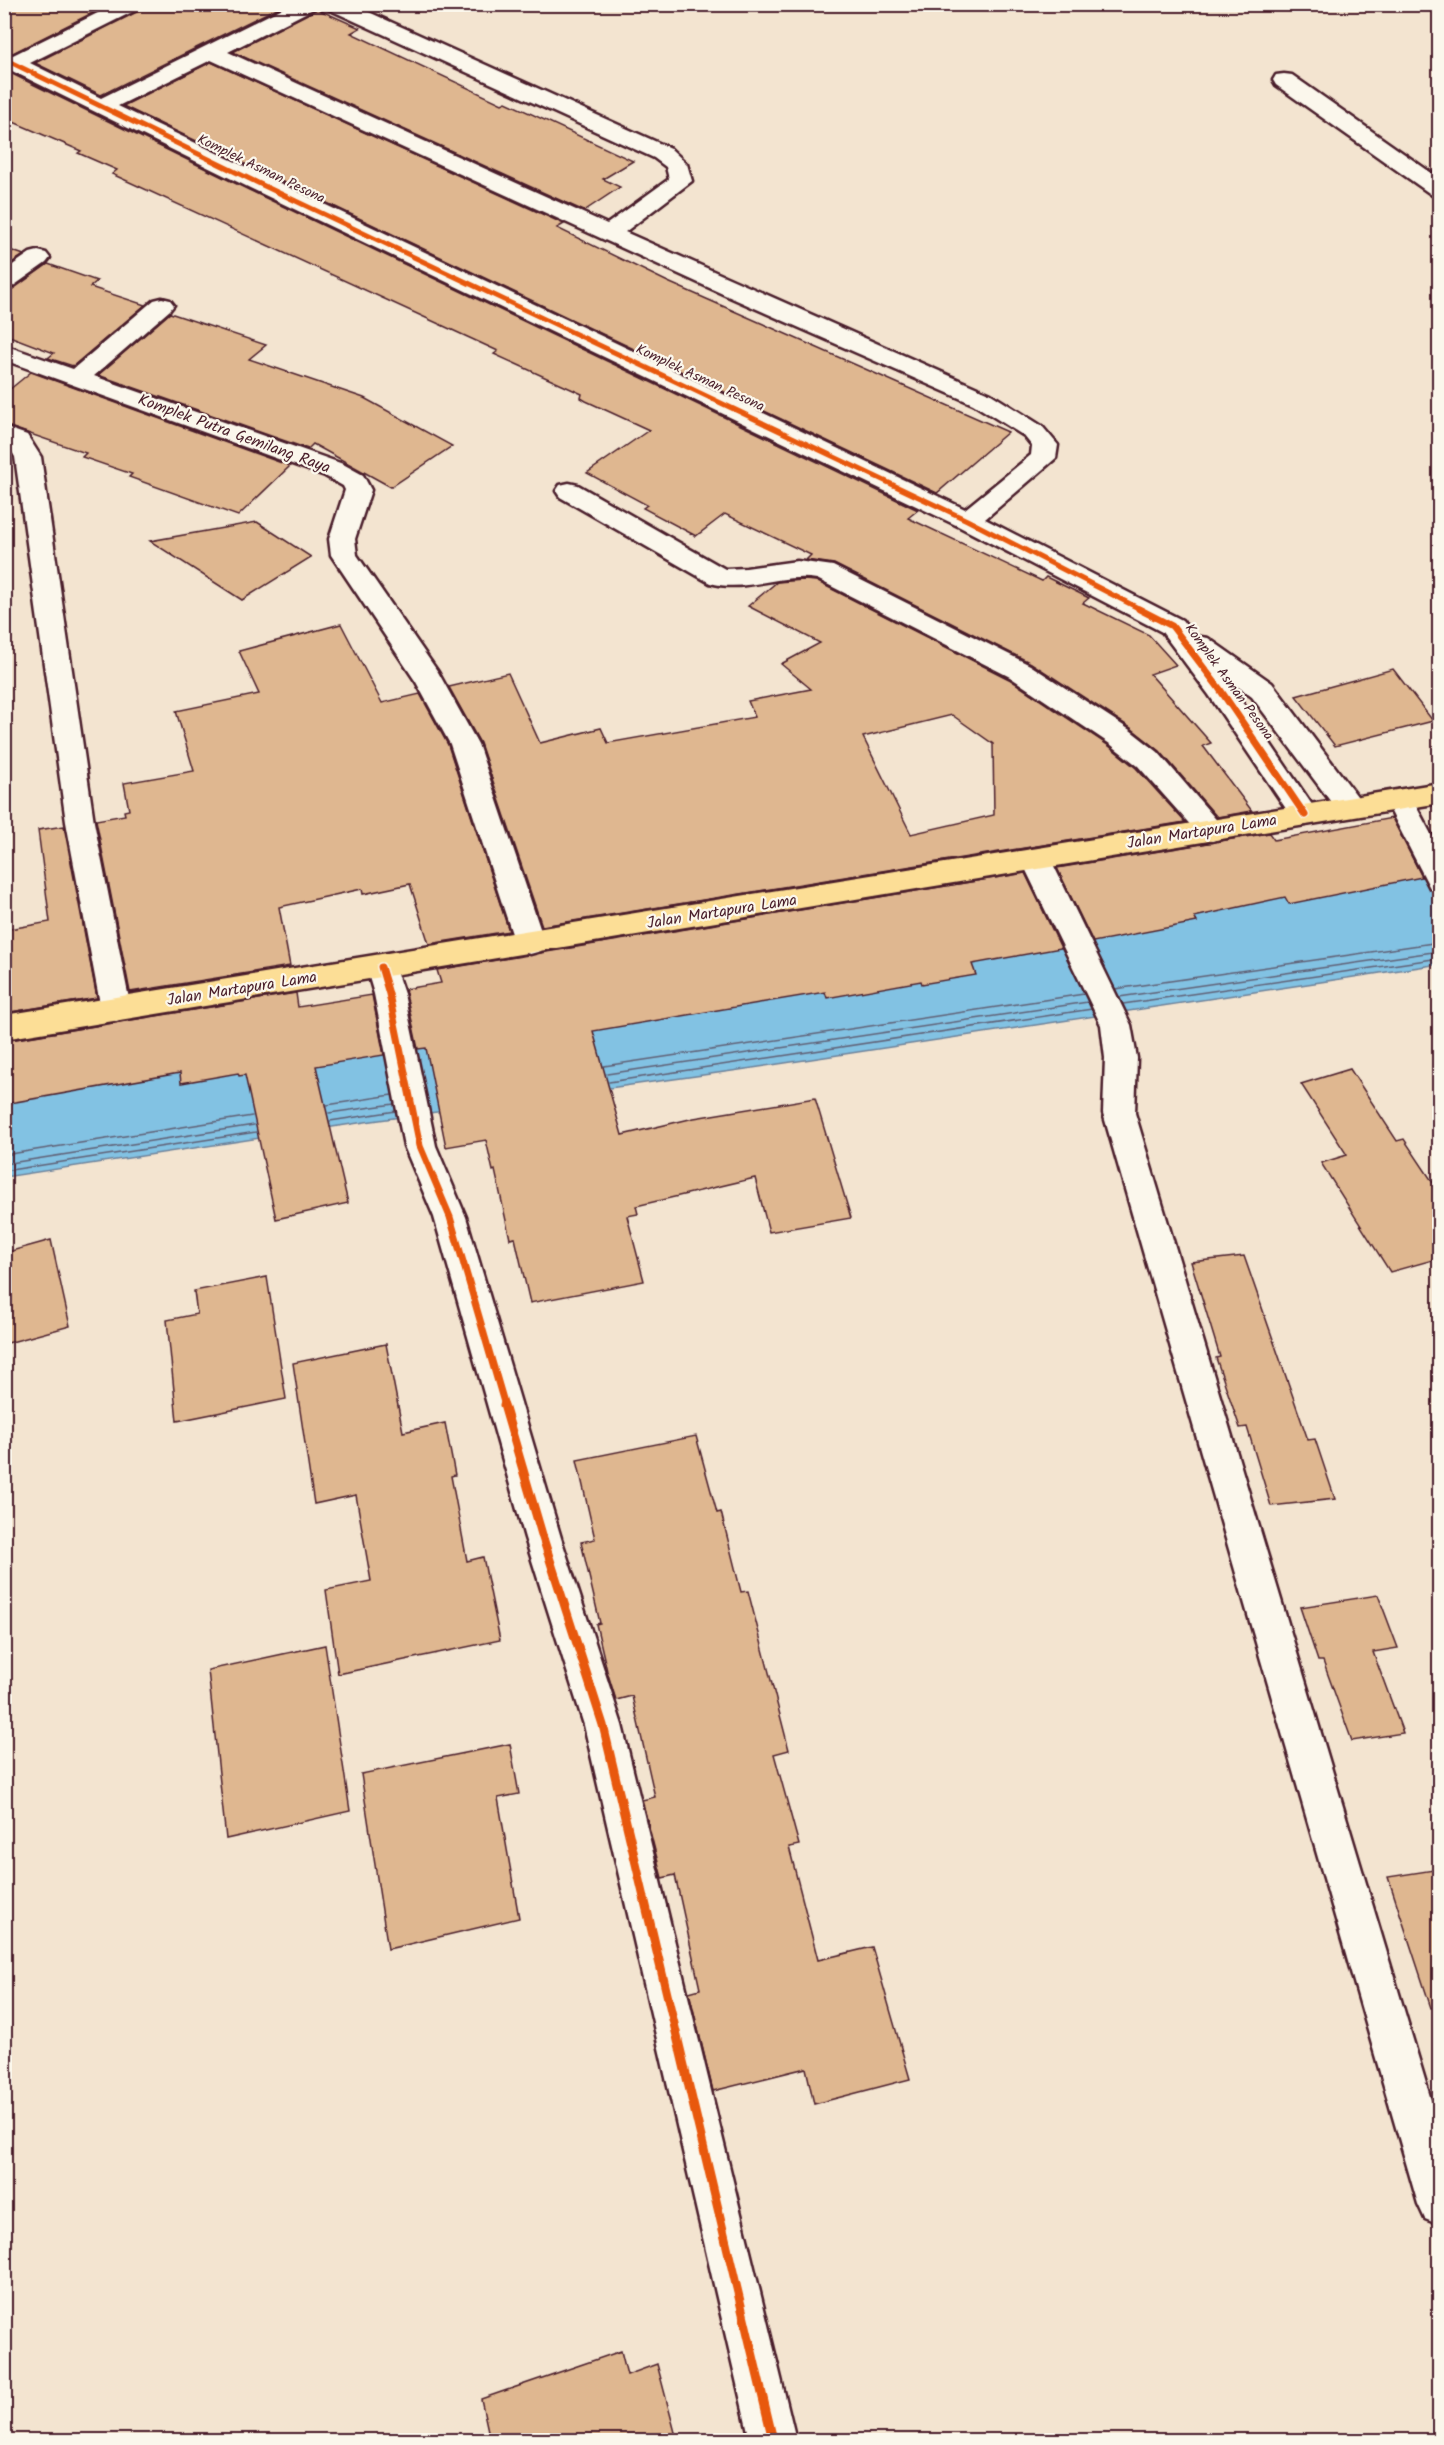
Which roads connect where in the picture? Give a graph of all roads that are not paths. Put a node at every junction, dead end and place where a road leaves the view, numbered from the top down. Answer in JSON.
{"nodes":[{"id":1,"x":133,"y":4,"type":"edge"},
{"id":2,"x":308,"y":4,"type":"edge"},
{"id":3,"x":333,"y":4,"type":"edge"},
{"id":4,"x":212,"y":52,"type":"junction"},
{"id":5,"x":9,"y":61,"type":"edge"},
{"id":6,"x":1284,"y":80,"type":"dead end"},
{"id":7,"x":101,"y":106,"type":"junction"},
{"id":8,"x":1440,"y":189,"type":"edge"},
{"id":9,"x":609,"y":233,"type":"junction"},
{"id":10,"x":38,"y":258,"type":"dead end"},
{"id":11,"x":4,"y":282,"type":"edge"},
{"id":12,"x":162,"y":305,"type":"dead end"},
{"id":13,"x":4,"y":352,"type":"edge"},
{"id":14,"x":77,"y":378,"type":"junction"},
{"id":15,"x":4,"y":434,"type":"edge"},
{"id":16,"x":569,"y":491,"type":"dead end"},
{"id":17,"x":967,"y":520,"type":"junction"},
{"id":18,"x":1172,"y":626,"type":"junction"},
{"id":19,"x":1440,"y":793,"type":"edge"},
{"id":20,"x":1399,"y":800,"type":"junction"},
{"id":21,"x":1350,"y":807,"type":"junction"},
{"id":22,"x":1305,"y":815,"type":"junction"},
{"id":23,"x":1212,"y":831,"type":"junction"},
{"id":24,"x":1041,"y":870,"type":"junction"},
{"id":25,"x":1440,"y":880,"type":"edge"},
{"id":26,"x":530,"y":943,"type":"junction"},
{"id":27,"x":385,"y":980,"type":"junction"},
{"id":28,"x":116,"y":1009,"type":"junction"},
{"id":29,"x":4,"y":1027,"type":"edge"},
{"id":30,"x":1440,"y":2204,"type":"edge"},
{"id":31,"x":773,"y":2440,"type":"edge"}],
"edges":[{"from":1,"to":5,"type":"street"},
{"from":2,"to":4,"type":"street"},
{"from":3,"to":9,"type":"street"},
{"from":4,"to":7,"type":"street"},
{"from":4,"to":9,"type":"street"},
{"from":5,"to":7,"type":"street","name":"Komplek Asman Pesona"},
{"from":6,"to":8,"type":"street"},
{"from":7,"to":17,"type":"street","name":"Komplek Asman Pesona"},
{"from":9,"to":17,"type":"street"},
{"from":10,"to":11,"type":"street"},
{"from":12,"to":14,"type":"street"},
{"from":13,"to":14,"type":"street","name":"Komplek Putra Gemilang Raya"},
{"from":14,"to":26,"type":"street","name":"Komplek Putra Gemilang Raya"},
{"from":15,"to":28,"type":"street"},
{"from":16,"to":23,"type":"street"},
{"from":17,"to":18,"type":"street","name":"Komplek Asman Pesona"},
{"from":18,"to":21,"type":"street"},
{"from":18,"to":22,"type":"street","name":"Komplek Asman Pesona"},
{"from":19,"to":20,"type":"main road","name":"Jalan Martapura Lama"},
{"from":20,"to":21,"type":"main road","name":"Jalan Martapura Lama"},
{"from":20,"to":25,"type":"street"},
{"from":21,"to":22,"type":"main road","name":"Jalan Martapura Lama"},
{"from":22,"to":23,"type":"main road","name":"Jalan Martapura Lama"},
{"from":23,"to":24,"type":"main road","name":"Jalan Martapura Lama"},
{"from":24,"to":26,"type":"main road","name":"Jalan Martapura Lama"},
{"from":24,"to":30,"type":"street"},
{"from":26,"to":27,"type":"main road","name":"Jalan Martapura Lama"},
{"from":27,"to":28,"type":"main road","name":"Jalan Martapura Lama"},
{"from":27,"to":31,"type":"street"},
{"from":28,"to":29,"type":"main road","name":"Jalan Martapura Lama"}]}
